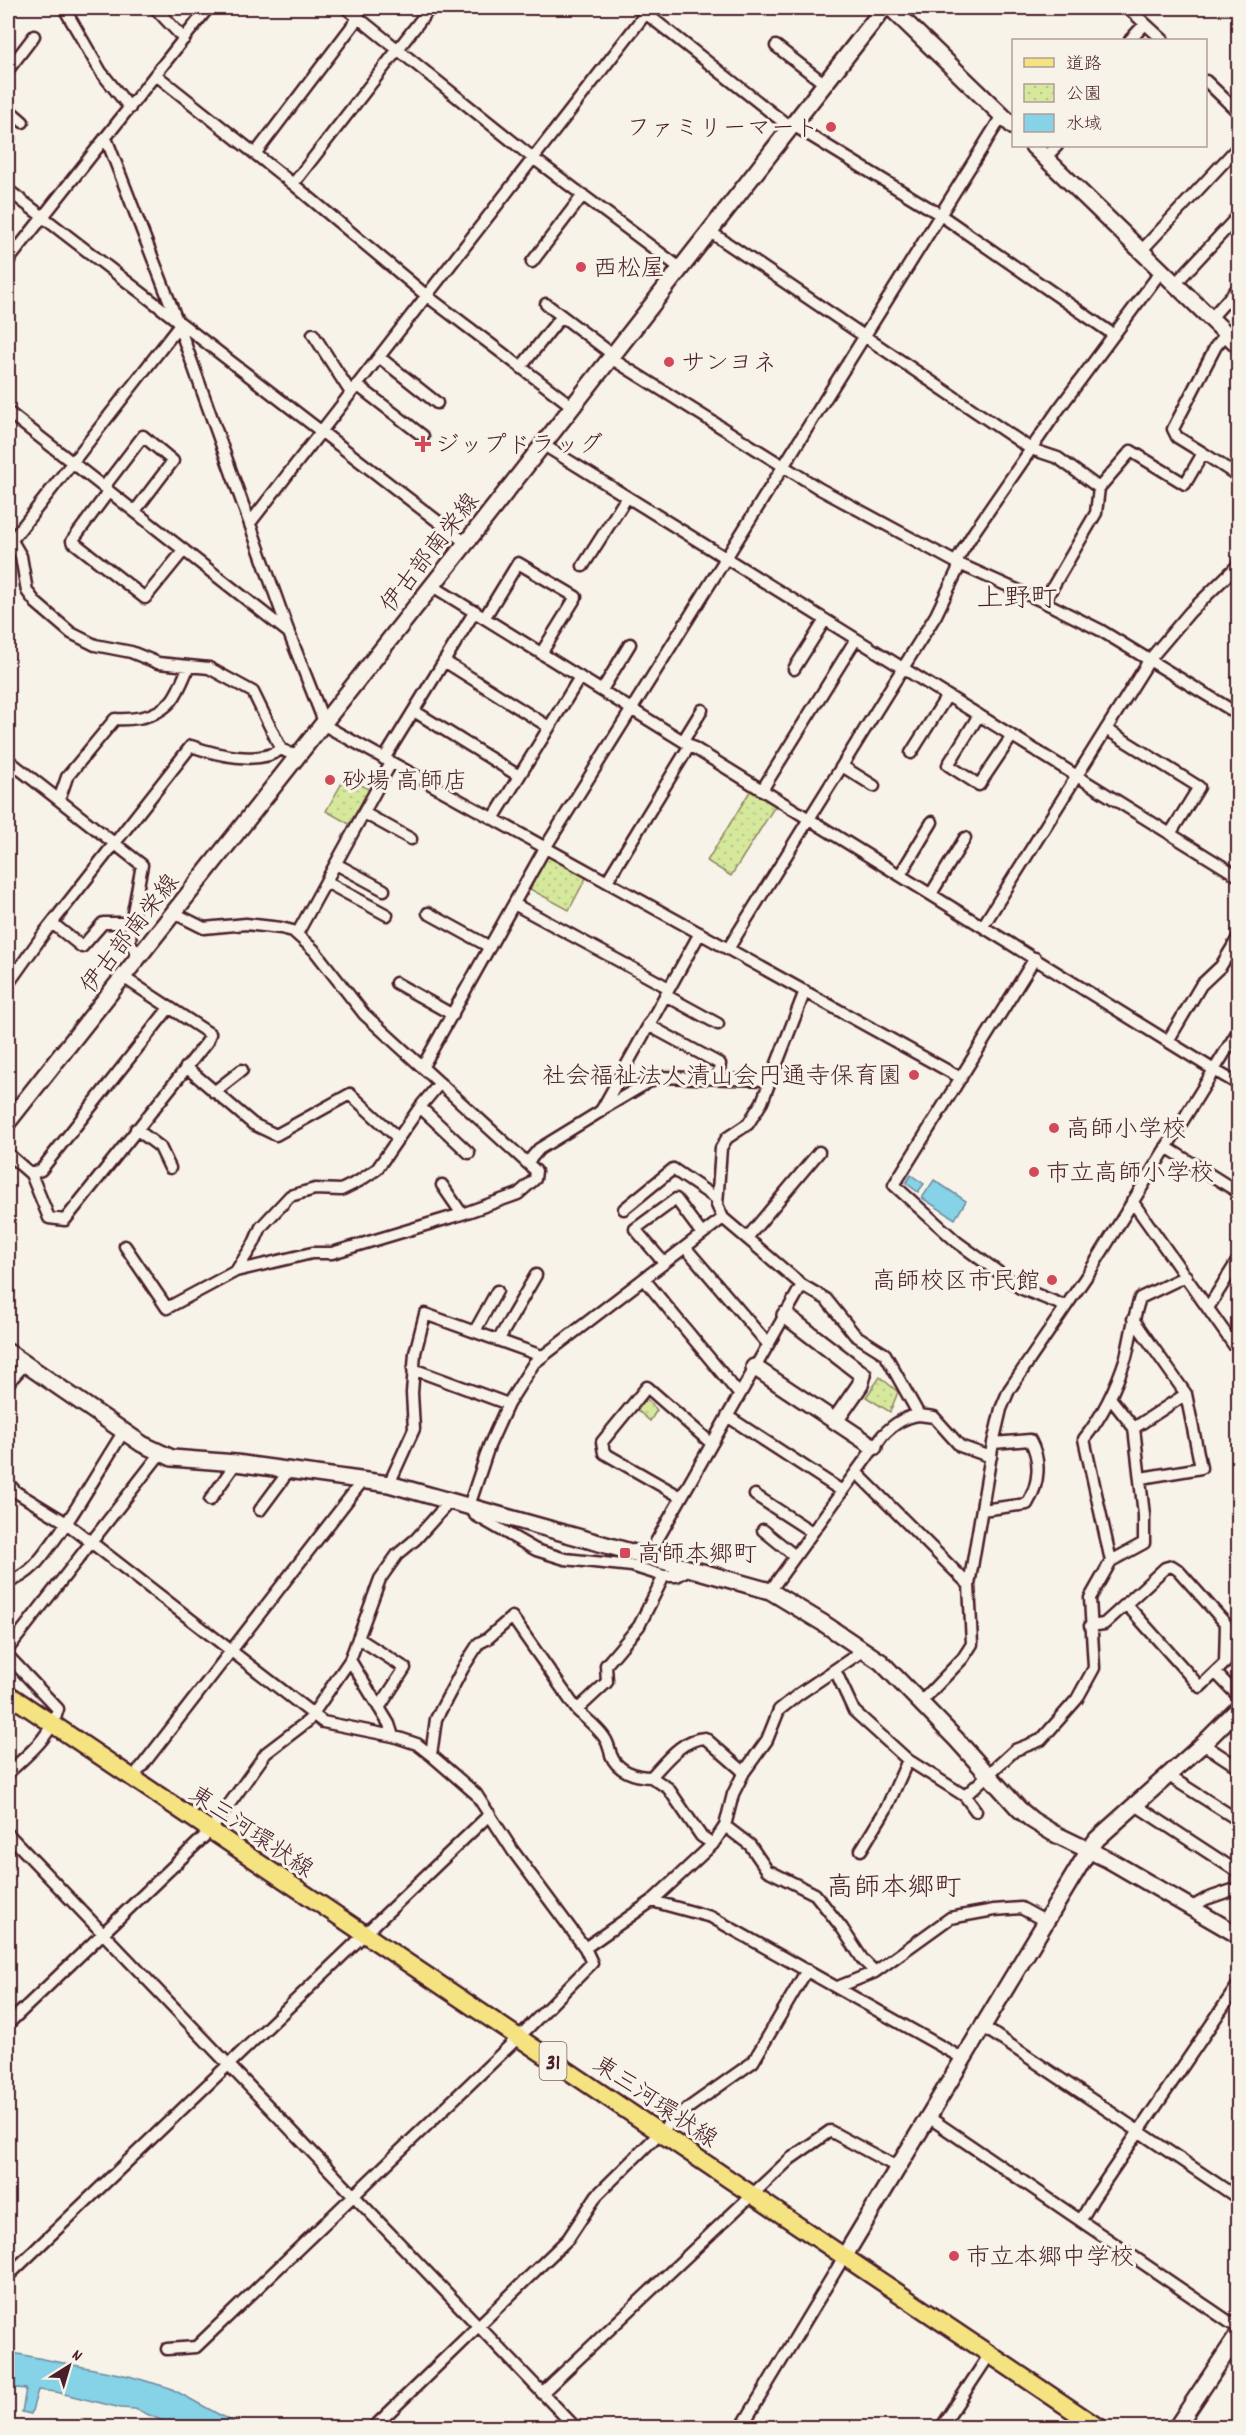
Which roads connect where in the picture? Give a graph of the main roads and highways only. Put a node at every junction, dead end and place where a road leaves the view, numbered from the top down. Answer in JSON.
{"nodes":[{"id":1,"x":8,"y":1694,"type":"edge"},
{"id":2,"x":1099,"y":2427,"type":"edge"}],
"edges":[{"from":1,"to":2,"type":"main road","name":"東三河環状線","number":"31"}]}
